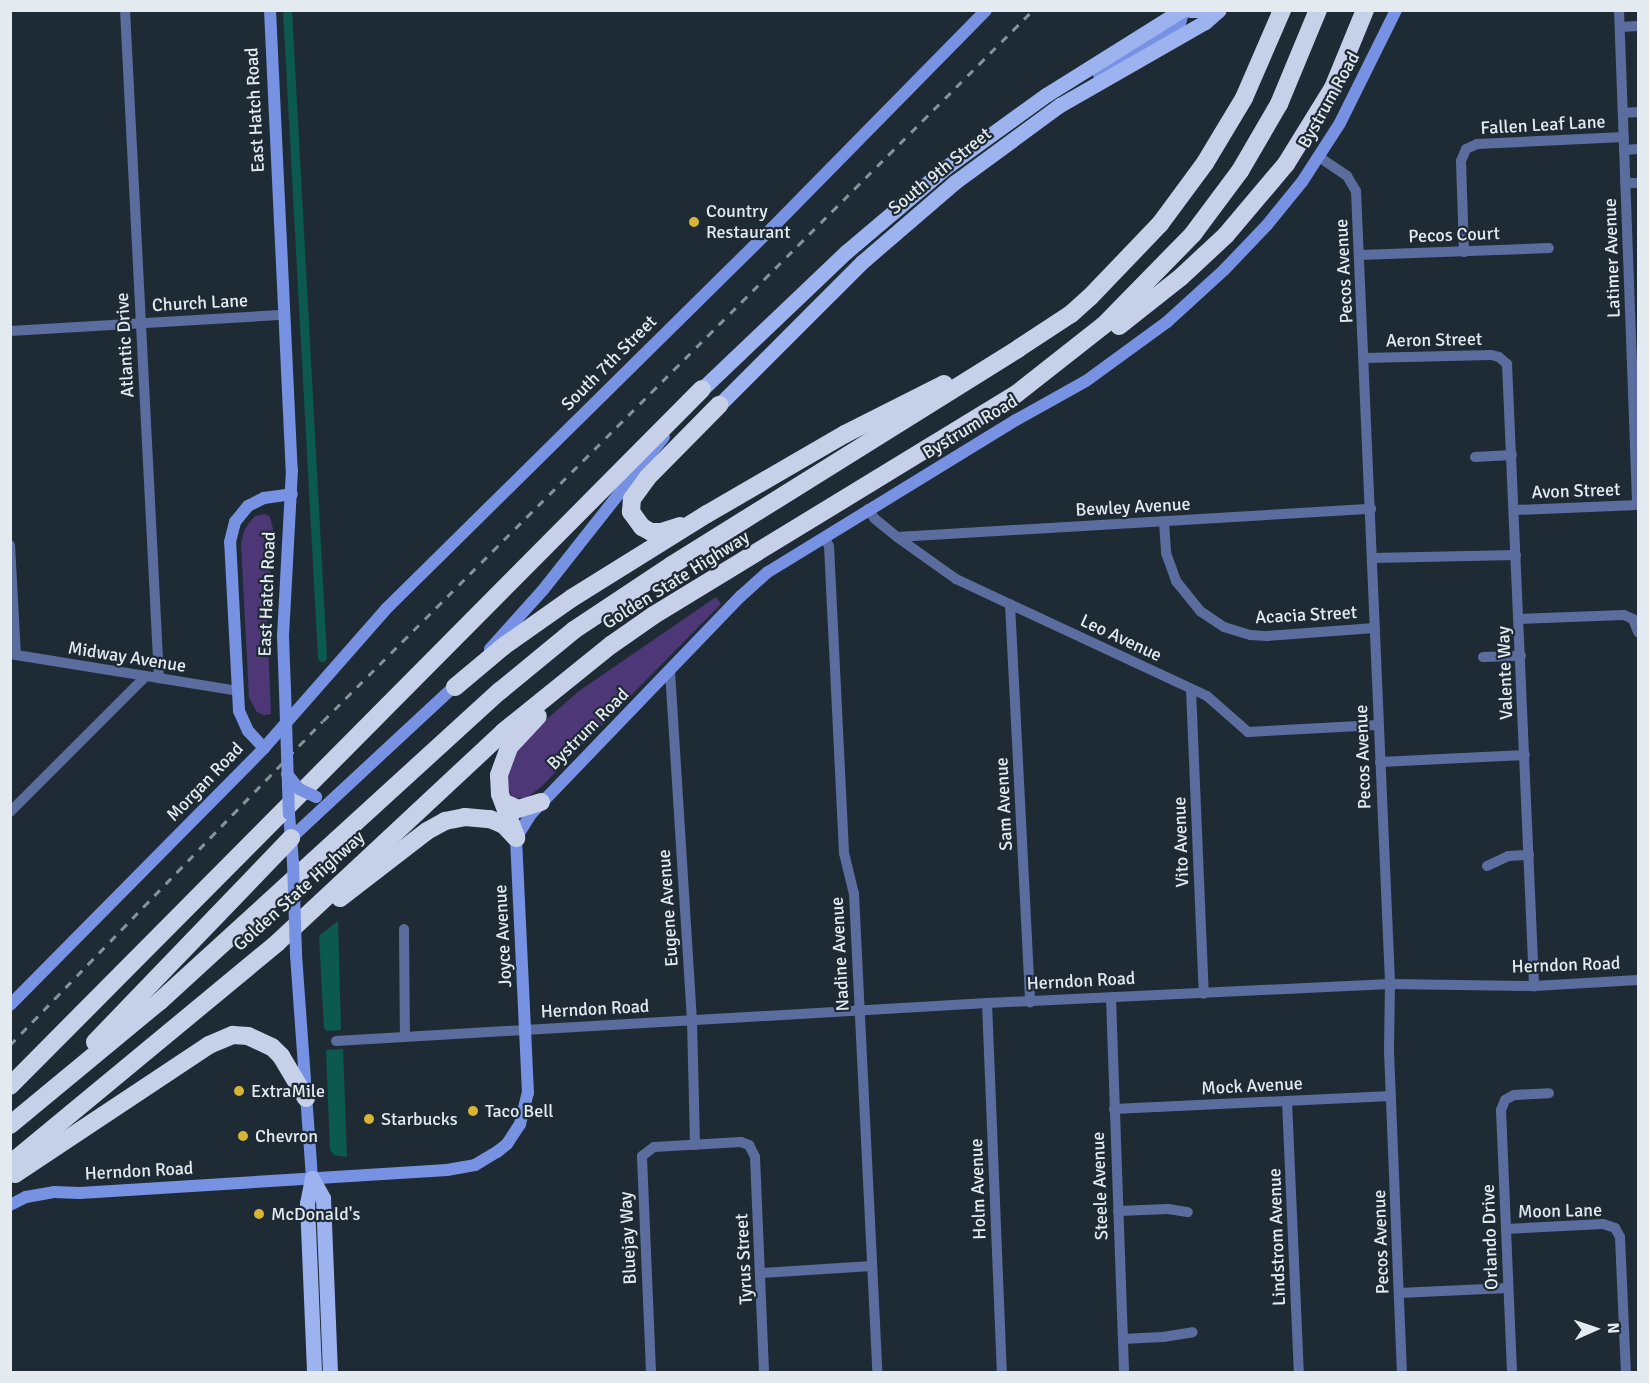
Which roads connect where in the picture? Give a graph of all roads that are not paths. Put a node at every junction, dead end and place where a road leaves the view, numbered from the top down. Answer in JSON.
{"nodes":[{"id":1,"x":125,"y":10,"type":"edge"},
{"id":2,"x":270,"y":10,"type":"edge"},
{"id":3,"x":986,"y":10,"type":"edge"},
{"id":4,"x":1183,"y":10,"type":"edge"},
{"id":5,"x":1190,"y":10,"type":"edge"},
{"id":6,"x":1209,"y":10,"type":"edge"},
{"id":7,"x":1218,"y":10,"type":"edge"},
{"id":8,"x":1282,"y":10,"type":"edge"},
{"id":9,"x":1318,"y":10,"type":"edge"},
{"id":10,"x":1365,"y":10,"type":"edge"},
{"id":11,"x":1396,"y":10,"type":"edge"},
{"id":12,"x":1619,"y":10,"type":"edge"},
{"id":13,"x":1638,"y":26,"type":"edge"},
{"id":14,"x":1620,"y":27,"type":"junction"},
{"id":15,"x":1060,"y":105,"type":"junction"},
{"id":16,"x":1638,"y":112,"type":"edge"},
{"id":17,"x":1623,"y":113,"type":"junction"},
{"id":18,"x":1624,"y":137,"type":"junction"},
{"id":19,"x":1638,"y":149,"type":"edge"},
{"id":20,"x":1624,"y":150,"type":"junction"},
{"id":21,"x":1319,"y":157,"type":"junction"},
{"id":22,"x":945,"y":168,"type":"junction"},
{"id":23,"x":955,"y":182,"type":"junction"},
{"id":24,"x":1625,"y":183,"type":"junction"},
{"id":25,"x":1638,"y":183,"type":"edge"},
{"id":26,"x":1549,"y":248,"type":"dead end"},
{"id":27,"x":1464,"y":252,"type":"junction"},
{"id":28,"x":1360,"y":255,"type":"junction"},
{"id":29,"x":283,"y":315,"type":"junction"},
{"id":30,"x":141,"y":323,"type":"junction"},
{"id":31,"x":10,"y":331,"type":"edge"},
{"id":32,"x":1019,"y":348,"type":"junction"},
{"id":33,"x":1365,"y":358,"type":"junction"},
{"id":34,"x":1504,"y":360,"type":"joint"},
{"id":35,"x":702,"y":389,"type":"junction"},
{"id":36,"x":1015,"y":395,"type":"junction"},
{"id":37,"x":719,"y":405,"type":"joint"},
{"id":38,"x":1512,"y":455,"type":"junction"},
{"id":39,"x":1475,"y":457,"type":"dead end"},
{"id":40,"x":292,"y":494,"type":"junction"},
{"id":41,"x":1638,"y":505,"type":"edge"},
{"id":42,"x":868,"y":509,"type":"junction"},
{"id":43,"x":1371,"y":509,"type":"junction"},
{"id":44,"x":1515,"y":510,"type":"junction"},
{"id":45,"x":707,"y":514,"type":"junction"},
{"id":46,"x":1164,"y":522,"type":"junction"},
{"id":47,"x":824,"y":537,"type":"junction"},
{"id":48,"x":897,"y":537,"type":"junction"},
{"id":49,"x":10,"y":545,"type":"edge"},
{"id":50,"x":1516,"y":555,"type":"junction"},
{"id":51,"x":1373,"y":558,"type":"junction"},
{"id":52,"x":1010,"y":604,"type":"junction"},
{"id":53,"x":1519,"y":619,"type":"junction"},
{"id":54,"x":1375,"y":628,"type":"junction"},
{"id":55,"x":1638,"y":632,"type":"edge"},
{"id":56,"x":611,"y":645,"type":"junction"},
{"id":57,"x":13,"y":655,"type":"edge"},
{"id":58,"x":1521,"y":656,"type":"junction"},
{"id":59,"x":1483,"y":657,"type":"dead end"},
{"id":60,"x":670,"y":670,"type":"junction"},
{"id":61,"x":146,"y":676,"type":"junction"},
{"id":62,"x":159,"y":678,"type":"junction"},
{"id":63,"x":455,"y":687,"type":"junction"},
{"id":64,"x":1191,"y":689,"type":"junction"},
{"id":65,"x":238,"y":691,"type":"junction"},
{"id":66,"x":1378,"y":725,"type":"junction"},
{"id":67,"x":264,"y":748,"type":"junction"},
{"id":68,"x":1525,"y":755,"type":"junction"},
{"id":69,"x":1380,"y":762,"type":"junction"},
{"id":70,"x":287,"y":774,"type":"junction"},
{"id":71,"x":345,"y":789,"type":"junction"},
{"id":72,"x":541,"y":802,"type":"junction"},
{"id":73,"x":505,"y":803,"type":"junction"},
{"id":74,"x":10,"y":812,"type":"edge"},
{"id":75,"x":291,"y":838,"type":"junction"},
{"id":76,"x":516,"y":838,"type":"junction"},
{"id":77,"x":1529,"y":855,"type":"junction"},
{"id":78,"x":1487,"y":866,"type":"dead end"},
{"id":79,"x":404,"y":929,"type":"dead end"},
{"id":80,"x":277,"y":943,"type":"junction"},
{"id":81,"x":1638,"y":980,"type":"edge"},
{"id":82,"x":1390,"y":984,"type":"junction"},
{"id":83,"x":1534,"y":986,"type":"junction"},
{"id":84,"x":1204,"y":994,"type":"junction"},
{"id":85,"x":1111,"y":998,"type":"junction"},
{"id":86,"x":1030,"y":1002,"type":"junction"},
{"id":87,"x":987,"y":1003,"type":"junction"},
{"id":88,"x":10,"y":1005,"type":"edge"},
{"id":89,"x":860,"y":1012,"type":"junction"},
{"id":90,"x":692,"y":1021,"type":"junction"},
{"id":91,"x":525,"y":1031,"type":"junction"},
{"id":92,"x":405,"y":1036,"type":"junction"},
{"id":93,"x":336,"y":1041,"type":"dead end"},
{"id":94,"x":10,"y":1086,"type":"edge"},
{"id":95,"x":1550,"y":1093,"type":"dead end"},
{"id":96,"x":1391,"y":1096,"type":"junction"},
{"id":97,"x":306,"y":1098,"type":"junction"},
{"id":98,"x":1287,"y":1101,"type":"junction"},
{"id":99,"x":1114,"y":1109,"type":"junction"},
{"id":100,"x":12,"y":1124,"type":"edge"},
{"id":101,"x":695,"y":1144,"type":"junction"},
{"id":102,"x":10,"y":1164,"type":"edge"},
{"id":103,"x":10,"y":1176,"type":"edge"},
{"id":104,"x":312,"y":1178,"type":"junction"},
{"id":105,"x":10,"y":1205,"type":"edge"},
{"id":106,"x":1118,"y":1211,"type":"junction"},
{"id":107,"x":1188,"y":1212,"type":"dead end"},
{"id":108,"x":1506,"y":1229,"type":"junction"},
{"id":109,"x":872,"y":1266,"type":"junction"},
{"id":110,"x":761,"y":1273,"type":"junction"},
{"id":111,"x":1508,"y":1288,"type":"junction"},
{"id":112,"x":1399,"y":1293,"type":"junction"},
{"id":113,"x":1192,"y":1332,"type":"dead end"},
{"id":114,"x":1123,"y":1339,"type":"junction"},
{"id":115,"x":314,"y":1372,"type":"edge"},
{"id":116,"x":330,"y":1372,"type":"edge"},
{"id":117,"x":651,"y":1372,"type":"edge"},
{"id":118,"x":764,"y":1372,"type":"edge"},
{"id":119,"x":877,"y":1372,"type":"edge"},
{"id":120,"x":1002,"y":1372,"type":"edge"},
{"id":121,"x":1124,"y":1372,"type":"edge"},
{"id":122,"x":1299,"y":1372,"type":"edge"},
{"id":123,"x":1402,"y":1372,"type":"edge"},
{"id":124,"x":1512,"y":1372,"type":"edge"},
{"id":125,"x":1626,"y":1372,"type":"edge"}],
"edges":[{"from":1,"to":30,"type":"street","name":"Atlantic Drive"},
{"from":2,"to":29,"type":"street","name":"East Hatch Road"},
{"from":3,"to":67,"type":"street","name":"South 7th Street"},
{"from":4,"to":15,"type":"street"},
{"from":4,"to":22,"type":"main road","name":"South 9th Street"},
{"from":5,"to":6,"type":"main road"},
{"from":7,"to":15,"type":"main road","name":"South 9th Street"},
{"from":8,"to":32,"type":"highway","name":"Golden State Highway"},
{"from":9,"to":36,"type":"highway","name":"Golden State Highway"},
{"from":10,"to":36,"type":"highway"},
{"from":11,"to":21,"type":"street","name":"Bystrum Road"},
{"from":12,"to":14,"type":"street","name":"Latimer Avenue"},
{"from":13,"to":14,"type":"street"},
{"from":14,"to":17,"type":"street","name":"Latimer Avenue"},
{"from":15,"to":23,"type":"main road","name":"South 9th Street"},
{"from":16,"to":17,"type":"street"},
{"from":17,"to":18,"type":"street","name":"Latimer Avenue"},
{"from":18,"to":20,"type":"street","name":"Latimer Avenue"},
{"from":18,"to":27,"type":"street","name":"Fallen Leaf Lane"},
{"from":19,"to":20,"type":"street"},
{"from":20,"to":24,"type":"street","name":"Latimer Avenue"},
{"from":21,"to":28,"type":"street","name":"Pecos Avenue"},
{"from":21,"to":42,"type":"street","name":"Bystrum Road"},
{"from":22,"to":23,"type":"main road"},
{"from":22,"to":35,"type":"main road","name":"South 9th Street"},
{"from":23,"to":37,"type":"main road","name":"South 9th Street"},
{"from":24,"to":25,"type":"street"},
{"from":24,"to":41,"type":"street","name":"Latimer Avenue"},
{"from":26,"to":27,"type":"street","name":"Pecos Court"},
{"from":27,"to":28,"type":"street","name":"Pecos Court"},
{"from":28,"to":33,"type":"street","name":"Pecos Avenue"},
{"from":29,"to":30,"type":"street","name":"Church Lane"},
{"from":29,"to":40,"type":"street","name":"East Hatch Road"},
{"from":30,"to":31,"type":"street","name":"Church Lane"},
{"from":30,"to":62,"type":"street","name":"Atlantic Drive"},
{"from":32,"to":45,"type":"highway"},
{"from":32,"to":100,"type":"highway","name":"Golden State Highway"},
{"from":33,"to":34,"type":"street","name":"Aeron Street"},
{"from":33,"to":43,"type":"street","name":"Pecos Avenue"},
{"from":34,"to":38,"type":"street","name":"Valente Way"},
{"from":35,"to":63,"type":"street"},
{"from":35,"to":94,"type":"highway"},
{"from":36,"to":56,"type":"highway","name":"Golden State Highway"},
{"from":37,"to":45,"type":"highway"},
{"from":38,"to":39,"type":"street"},
{"from":38,"to":44,"type":"street","name":"Valente Way"},
{"from":40,"to":65,"type":"street","name":"Morgan Road"},
{"from":40,"to":70,"type":"street","name":"East Hatch Road","bridge":true},
{"from":41,"to":44,"type":"street","name":"Avon Street"},
{"from":42,"to":47,"type":"street","name":"Bystrum Road"},
{"from":42,"to":48,"type":"street","name":"Leo Avenue"},
{"from":43,"to":46,"type":"street","name":"Bewley Avenue"},
{"from":43,"to":51,"type":"street","name":"Pecos Avenue"},
{"from":44,"to":50,"type":"street","name":"Valente Way"},
{"from":45,"to":63,"type":"highway"},
{"from":46,"to":48,"type":"street","name":"Bewley Avenue"},
{"from":46,"to":54,"type":"street","name":"Acacia Street"},
{"from":47,"to":60,"type":"street","name":"Bystrum Road"},
{"from":47,"to":89,"type":"street","name":"Nadine Avenue"},
{"from":48,"to":52,"type":"street","name":"Leo Avenue"},
{"from":49,"to":57,"type":"street"},
{"from":50,"to":51,"type":"street"},
{"from":50,"to":53,"type":"street","name":"Valente Way"},
{"from":51,"to":54,"type":"street","name":"Pecos Avenue"},
{"from":52,"to":64,"type":"street","name":"Leo Avenue"},
{"from":52,"to":86,"type":"street","name":"Sam Avenue"},
{"from":53,"to":55,"type":"street"},
{"from":53,"to":58,"type":"street","name":"Valente Way"},
{"from":54,"to":66,"type":"street","name":"Pecos Avenue"},
{"from":56,"to":73,"type":"highway"},
{"from":56,"to":80,"type":"highway","name":"Golden State Highway"},
{"from":57,"to":61,"type":"street","name":"Midway Avenue"},
{"from":58,"to":59,"type":"street"},
{"from":58,"to":68,"type":"street","name":"Valente Way"},
{"from":60,"to":72,"type":"street","name":"Bystrum Road"},
{"from":60,"to":90,"type":"street","name":"Eugene Avenue"},
{"from":61,"to":62,"type":"street","name":"Midway Avenue"},
{"from":61,"to":74,"type":"street"},
{"from":62,"to":65,"type":"street","name":"Midway Avenue"},
{"from":63,"to":71,"type":"street"},
{"from":64,"to":66,"type":"street","name":"Leo Avenue"},
{"from":64,"to":84,"type":"street","name":"Vito Avenue"},
{"from":65,"to":67,"type":"street","name":"Morgan Road"},
{"from":66,"to":69,"type":"street","name":"Pecos Avenue"},
{"from":67,"to":88,"type":"street","name":"Morgan Road"},
{"from":68,"to":69,"type":"street"},
{"from":68,"to":77,"type":"street","name":"Valente Way"},
{"from":69,"to":82,"type":"street","name":"Pecos Avenue"},
{"from":70,"to":71,"type":"street","bridge":true},
{"from":70,"to":75,"type":"street","name":"East Hatch Road","bridge":true},
{"from":71,"to":75,"type":"street"},
{"from":72,"to":73,"type":"highway"},
{"from":72,"to":76,"type":"street","name":"Bystrum Road"},
{"from":73,"to":76,"type":"highway"},
{"from":75,"to":97,"type":"street","name":"East Hatch Road","bridge":true},
{"from":75,"to":100,"type":"highway"},
{"from":76,"to":80,"type":"highway"},
{"from":76,"to":91,"type":"street","name":"Joyce Avenue"},
{"from":77,"to":78,"type":"street"},
{"from":77,"to":83,"type":"street","name":"Valente Way"},
{"from":79,"to":92,"type":"street"},
{"from":80,"to":102,"type":"highway","name":"Golden State Highway"},
{"from":81,"to":83,"type":"street","name":"Herndon Road"},
{"from":82,"to":83,"type":"street","name":"Herndon Road"},
{"from":82,"to":84,"type":"street","name":"Herndon Road"},
{"from":82,"to":96,"type":"street","name":"Pecos Avenue"},
{"from":84,"to":85,"type":"street","name":"Herndon Road"},
{"from":85,"to":86,"type":"street","name":"Herndon Road"},
{"from":85,"to":99,"type":"street","name":"Steele Avenue"},
{"from":86,"to":87,"type":"street","name":"Herndon Road"},
{"from":87,"to":89,"type":"street","name":"Herndon Road"},
{"from":87,"to":120,"type":"street","name":"Holm Avenue"},
{"from":89,"to":90,"type":"street","name":"Herndon Road"},
{"from":89,"to":109,"type":"street","name":"Nadine Avenue"},
{"from":90,"to":91,"type":"street","name":"Herndon Road"},
{"from":90,"to":101,"type":"street","name":"Eugene Avenue"},
{"from":91,"to":92,"type":"street","name":"Herndon Road"},
{"from":91,"to":104,"type":"street","name":"Herndon Road"},
{"from":92,"to":93,"type":"street","name":"Herndon Road"},
{"from":95,"to":108,"type":"street","name":"Orlando Drive"},
{"from":96,"to":98,"type":"street","name":"Mock Avenue"},
{"from":96,"to":112,"type":"street","name":"Pecos Avenue"},
{"from":97,"to":103,"type":"highway"},
{"from":97,"to":104,"type":"street","name":"East Hatch Road"},
{"from":98,"to":99,"type":"street","name":"Mock Avenue"},
{"from":98,"to":122,"type":"street","name":"Lindstrom Avenue"},
{"from":99,"to":106,"type":"street","name":"Steele Avenue"},
{"from":101,"to":110,"type":"street","name":"Tyrus Street"},
{"from":101,"to":117,"type":"street","name":"Bluejay Way"},
{"from":104,"to":105,"type":"street","name":"Herndon Road"},
{"from":104,"to":115,"type":"main road","name":"East Hatch Road"},
{"from":104,"to":116,"type":"main road","name":"East Hatch Road"},
{"from":106,"to":107,"type":"street"},
{"from":106,"to":114,"type":"street","name":"Steele Avenue"},
{"from":108,"to":111,"type":"street","name":"Orlando Drive"},
{"from":108,"to":125,"type":"street","name":"Moon Lane"},
{"from":109,"to":110,"type":"street"},
{"from":109,"to":119,"type":"street","name":"Nadine Avenue"},
{"from":110,"to":118,"type":"street","name":"Tyrus Street"},
{"from":111,"to":112,"type":"street"},
{"from":111,"to":124,"type":"street","name":"Orlando Drive"},
{"from":112,"to":123,"type":"street","name":"Pecos Avenue"},
{"from":113,"to":114,"type":"street"},
{"from":114,"to":121,"type":"street","name":"Steele Avenue"}]}
